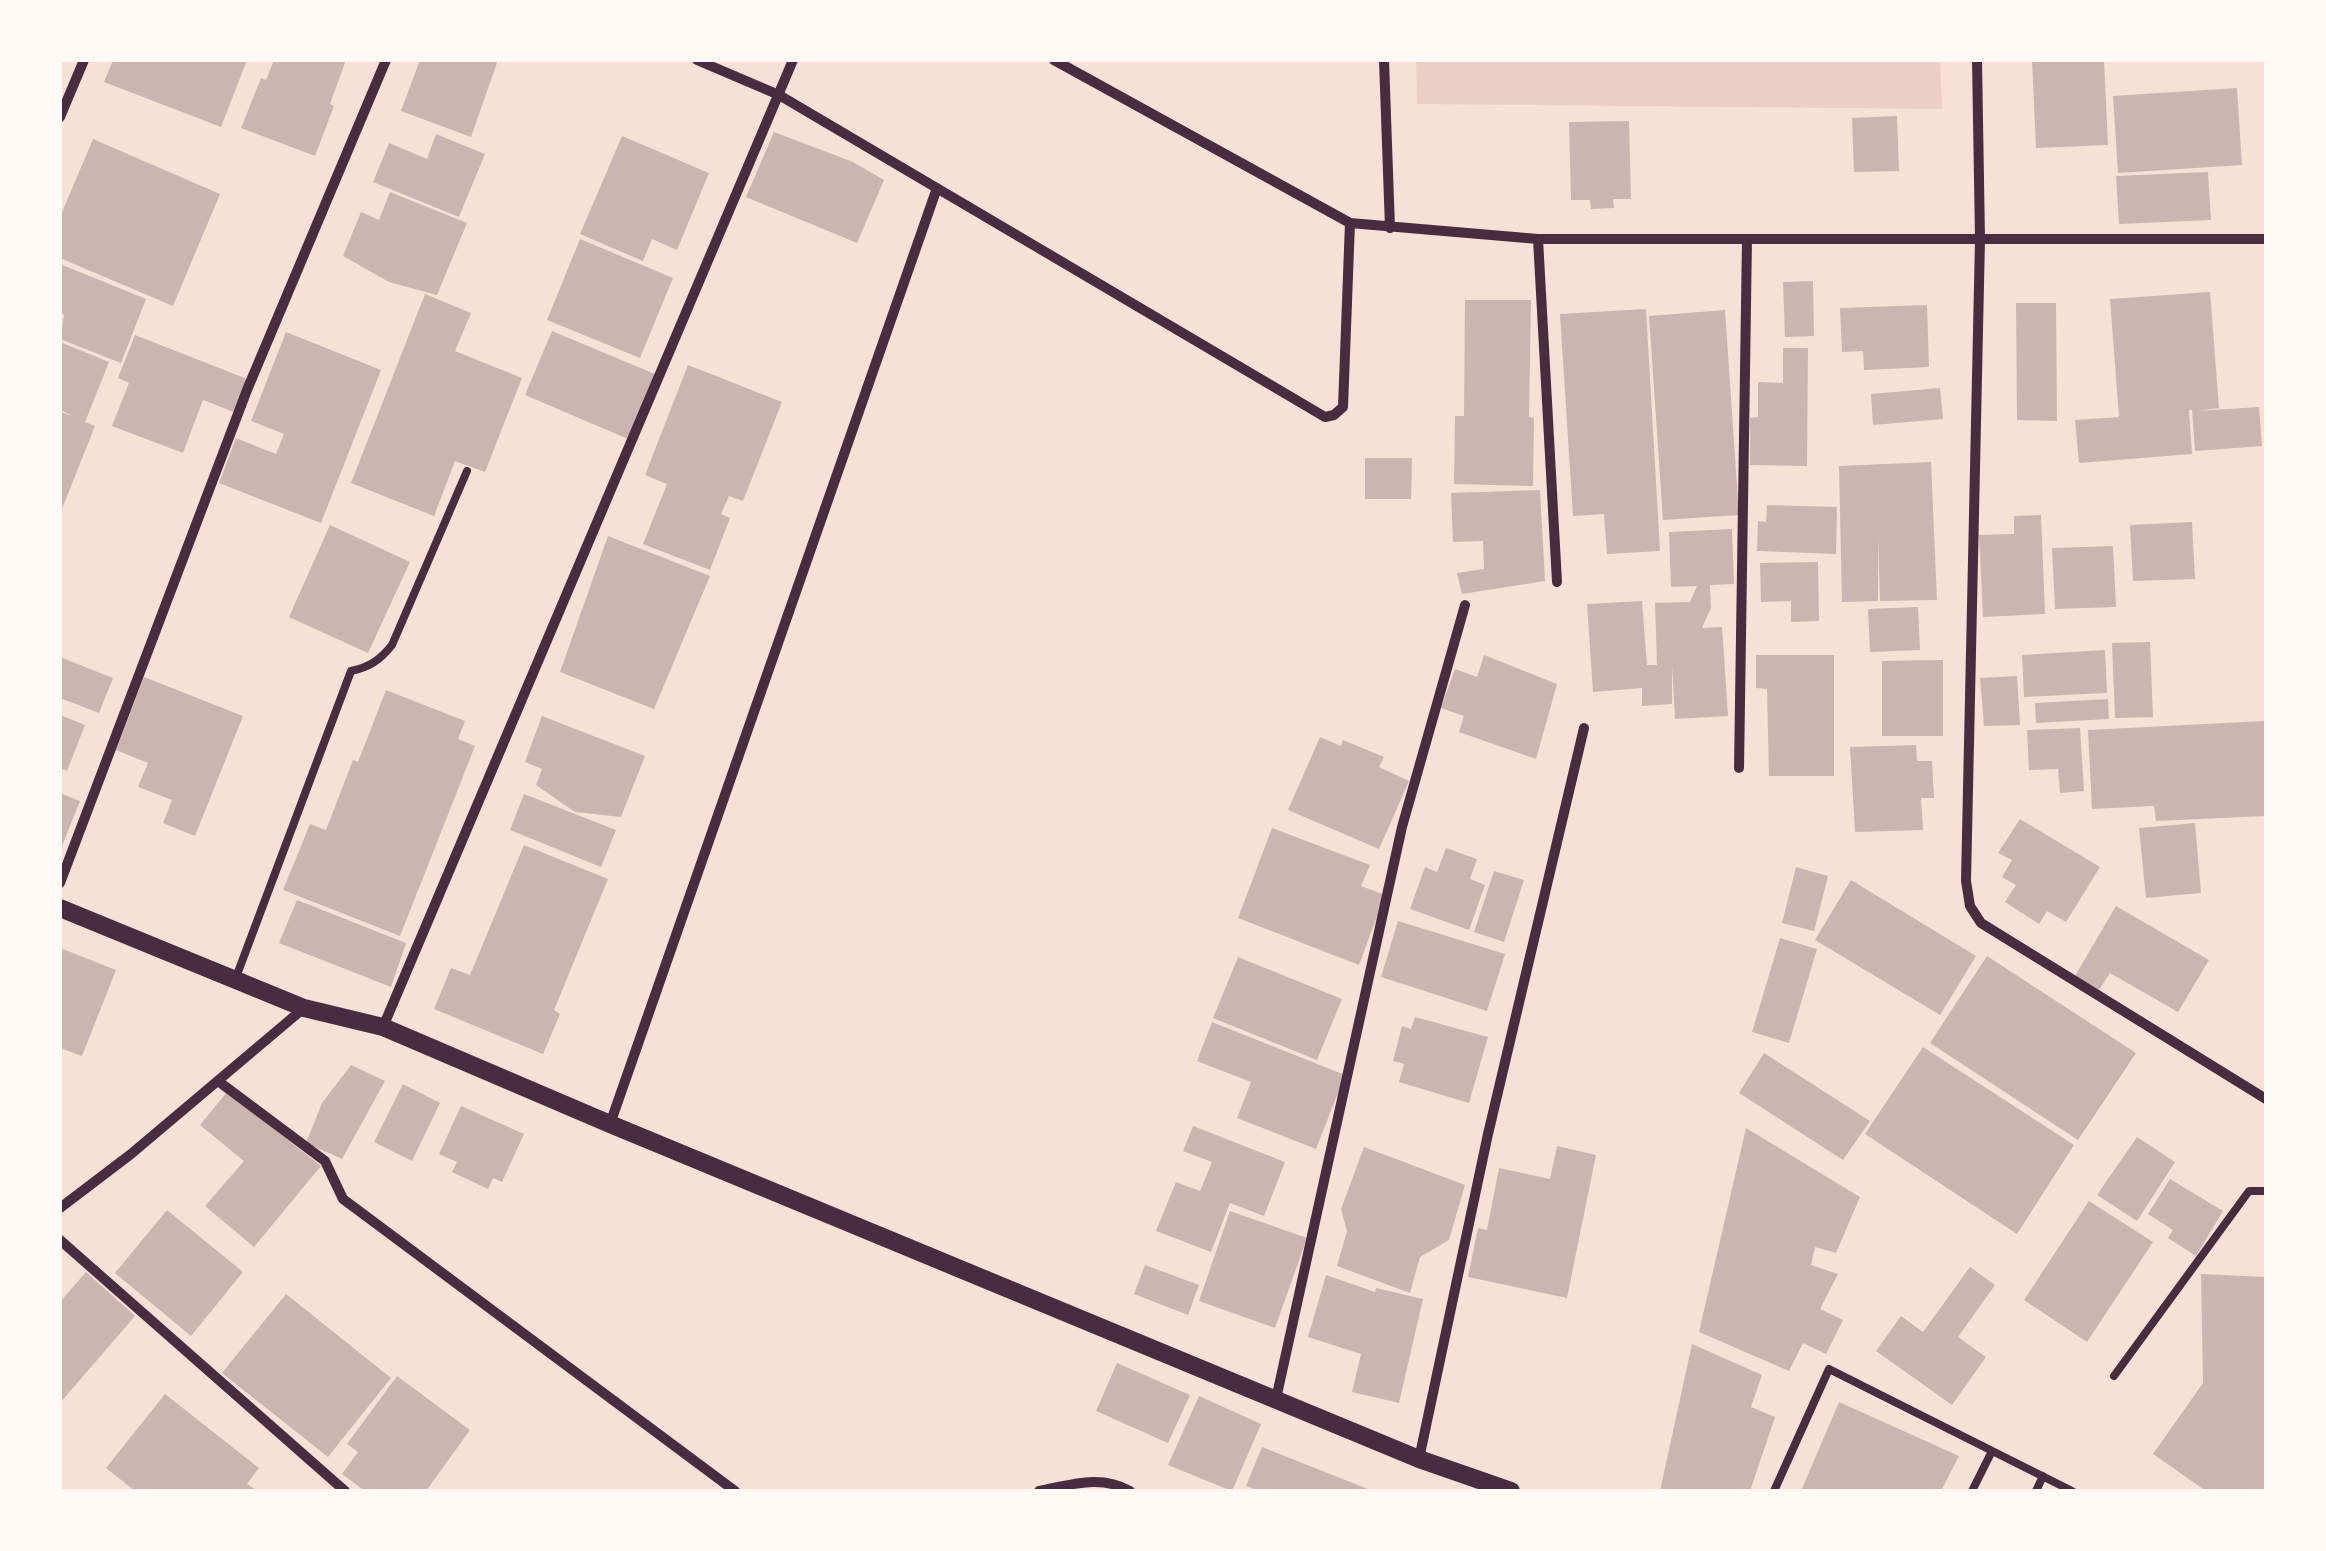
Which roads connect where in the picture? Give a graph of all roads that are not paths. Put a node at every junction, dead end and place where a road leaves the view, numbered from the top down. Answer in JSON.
{"nodes":[{"id":1,"x":84,"y":60,"type":"edge"},
{"id":2,"x":386,"y":60,"type":"edge"},
{"id":3,"x":697,"y":60,"type":"edge"},
{"id":4,"x":793,"y":60,"type":"edge"},
{"id":5,"x":1054,"y":60,"type":"edge"},
{"id":6,"x":1384,"y":60,"type":"edge"},
{"id":7,"x":1977,"y":60,"type":"edge"},
{"id":8,"x":780,"y":94,"type":"junction"},
{"id":9,"x":60,"y":117,"type":"edge"},
{"id":10,"x":937,"y":188,"type":"junction"},
{"id":11,"x":1350,"y":223,"type":"junction"},
{"id":12,"x":1390,"y":228,"type":"junction"},
{"id":13,"x":1538,"y":239,"type":"junction"},
{"id":14,"x":1747,"y":239,"type":"junction"},
{"id":15,"x":1980,"y":239,"type":"junction"},
{"id":16,"x":2266,"y":239,"type":"edge"},
{"id":17,"x":467,"y":471,"type":"dead end"},
{"id":18,"x":1557,"y":582,"type":"dead end"},
{"id":19,"x":1464,"y":605,"type":"dead end"},
{"id":20,"x":1584,"y":728,"type":"dead end"},
{"id":21,"x":1739,"y":768,"type":"dead end"},
{"id":22,"x":60,"y":883,"type":"edge"},
{"id":23,"x":60,"y":908,"type":"edge"},
{"id":24,"x":235,"y":980,"type":"junction"},
{"id":25,"x":304,"y":1008,"type":"junction"},
{"id":26,"x":384,"y":1027,"type":"junction"},
{"id":27,"x":218,"y":1081,"type":"junction"},
{"id":28,"x":2266,"y":1099,"type":"edge"},
{"id":29,"x":610,"y":1124,"type":"junction"},
{"id":30,"x":2266,"y":1191,"type":"edge"},
{"id":31,"x":60,"y":1208,"type":"edge"},
{"id":32,"x":60,"y":1240,"type":"edge"},
{"id":33,"x":2114,"y":1376,"type":"dead end"},
{"id":34,"x":1276,"y":1400,"type":"junction"},
{"id":35,"x":1992,"y":1451,"type":"junction"},
{"id":36,"x":1419,"y":1459,"type":"junction"},
{"id":37,"x":2043,"y":1476,"type":"junction"},
{"id":38,"x":345,"y":1491,"type":"edge"},
{"id":39,"x":735,"y":1491,"type":"edge"},
{"id":40,"x":1039,"y":1491,"type":"edge"},
{"id":41,"x":1130,"y":1491,"type":"edge"},
{"id":42,"x":1511,"y":1491,"type":"edge"},
{"id":43,"x":1774,"y":1491,"type":"edge"},
{"id":44,"x":1972,"y":1491,"type":"edge"},
{"id":45,"x":2036,"y":1491,"type":"edge"},
{"id":46,"x":2072,"y":1491,"type":"edge"}],
"edges":[{"from":1,"to":9,"type":"street"},
{"from":2,"to":22,"type":"street"},
{"from":3,"to":8,"type":"street"},
{"from":4,"to":8,"type":"street"},
{"from":5,"to":11,"type":"street"},
{"from":6,"to":12,"type":"street"},
{"from":7,"to":15,"type":"street"},
{"from":8,"to":10,"type":"street"},
{"from":8,"to":26,"type":"street"},
{"from":10,"to":11,"type":"street"},
{"from":10,"to":29,"type":"street"},
{"from":11,"to":12,"type":"street"},
{"from":12,"to":13,"type":"street"},
{"from":13,"to":14,"type":"street"},
{"from":13,"to":18,"type":"street"},
{"from":14,"to":15,"type":"street"},
{"from":14,"to":21,"type":"street"},
{"from":15,"to":16,"type":"street"},
{"from":15,"to":28,"type":"street"},
{"from":17,"to":24,"type":"lane"},
{"from":19,"to":34,"type":"street"},
{"from":20,"to":36,"type":"street"},
{"from":23,"to":24,"type":"street"},
{"from":24,"to":25,"type":"street"},
{"from":25,"to":26,"type":"street"},
{"from":25,"to":27,"type":"street"},
{"from":26,"to":29,"type":"street"},
{"from":27,"to":31,"type":"street"},
{"from":27,"to":39,"type":"street"},
{"from":29,"to":34,"type":"street"},
{"from":30,"to":33,"type":"lane"},
{"from":32,"to":38,"type":"street"},
{"from":34,"to":36,"type":"street"},
{"from":35,"to":37,"type":"lane"},
{"from":35,"to":43,"type":"lane"},
{"from":35,"to":44,"type":"lane"},
{"from":36,"to":42,"type":"street"},
{"from":37,"to":45,"type":"lane"},
{"from":37,"to":46,"type":"lane"},
{"from":40,"to":41,"type":"street"}]}
